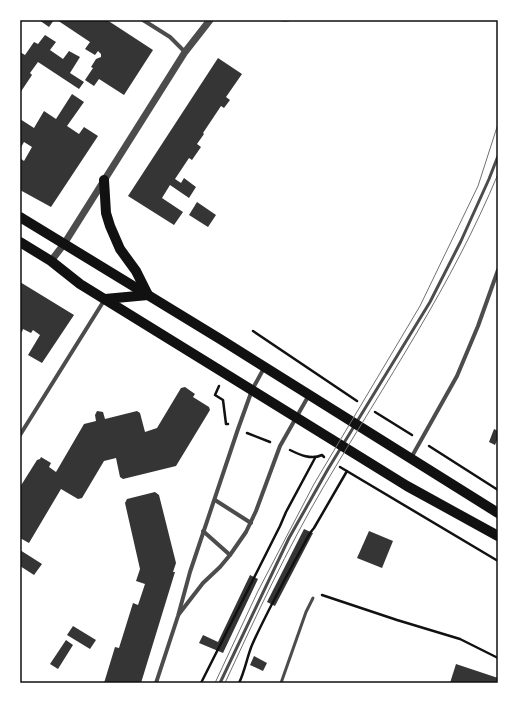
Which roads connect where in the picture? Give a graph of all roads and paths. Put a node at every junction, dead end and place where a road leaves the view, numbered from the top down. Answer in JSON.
{"nodes":[{"id":1,"x":143,"y":20,"type":"edge"},
{"id":2,"x":210,"y":20,"type":"edge"},
{"id":3,"x":282,"y":20,"type":"edge"},
{"id":4,"x":288,"y":20,"type":"edge"},
{"id":5,"x":185,"y":52,"type":"junction"},
{"id":6,"x":498,"y":156,"type":"edge"},
{"id":7,"x":104,"y":180,"type":"junction"},
{"id":8,"x":20,"y":217,"type":"edge"},
{"id":9,"x":20,"y":242,"type":"edge"},
{"id":10,"x":64,"y":244,"type":"junction"},
{"id":11,"x":51,"y":261,"type":"junction"},
{"id":12,"x":498,"y":270,"type":"edge"},
{"id":13,"x":148,"y":295,"type":"junction"},
{"id":14,"x":105,"y":299,"type":"junction"},
{"id":15,"x":253,"y":331,"type":"dead end"},
{"id":16,"x":265,"y":368,"type":"junction"},
{"id":17,"x":222,"y":382,"type":"dead end"},
{"id":18,"x":252,"y":390,"type":"junction"},
{"id":19,"x":215,"y":395,"type":"dead end"},
{"id":20,"x":309,"y":395,"type":"junction"},
{"id":21,"x":355,"y":399,"type":"dead end"},
{"id":22,"x":376,"y":412,"type":"dead end"},
{"id":23,"x":296,"y":418,"type":"junction"},
{"id":24,"x":20,"y":435,"type":"edge"},
{"id":25,"x":421,"y":441,"type":"junction"},
{"id":26,"x":300,"y":455,"type":"dead end"},
{"id":27,"x":322,"y":455,"type":"dead end"},
{"id":28,"x":315,"y":458,"type":"junction"},
{"id":29,"x":411,"y":459,"type":"junction"},
{"id":30,"x":342,"y":468,"type":"dead end"},
{"id":31,"x":347,"y":471,"type":"junction"},
{"id":32,"x":498,"y":490,"type":"edge"},
{"id":33,"x":215,"y":500,"type":"junction"},
{"id":34,"x":498,"y":513,"type":"edge"},
{"id":35,"x":251,"y":523,"type":"junction"},
{"id":36,"x":203,"y":531,"type":"junction"},
{"id":37,"x":498,"y":536,"type":"edge"},
{"id":38,"x":230,"y":554,"type":"junction"},
{"id":39,"x":498,"y":561,"type":"edge"},
{"id":40,"x":313,"y":598,"type":"joint"},
{"id":41,"x":178,"y":616,"type":"junction"},
{"id":42,"x":498,"y":658,"type":"edge"},
{"id":43,"x":156,"y":683,"type":"edge"},
{"id":44,"x":201,"y":683,"type":"edge"},
{"id":45,"x":220,"y":683,"type":"edge"},
{"id":46,"x":239,"y":683,"type":"edge"},
{"id":47,"x":281,"y":683,"type":"edge"}],
"edges":[{"from":1,"to":5,"type":"street"},
{"from":2,"to":5,"type":"street"},
{"from":3,"to":4,"type":"lane"},
{"from":5,"to":7,"type":"street"},
{"from":6,"to":45,"type":"lane"},
{"from":7,"to":10,"type":"street"},
{"from":7,"to":13,"type":"main road"},
{"from":8,"to":10,"type":"main road"},
{"from":9,"to":11,"type":"main road"},
{"from":10,"to":11,"type":"street"},
{"from":10,"to":13,"type":"main road"},
{"from":11,"to":14,"type":"main road"},
{"from":12,"to":25,"type":"street"},
{"from":13,"to":14,"type":"main road"},
{"from":13,"to":16,"type":"main road"},
{"from":14,"to":18,"type":"main road"},
{"from":14,"to":24,"type":"street"},
{"from":15,"to":21,"type":"path"},
{"from":16,"to":18,"type":"street"},
{"from":16,"to":20,"type":"main road"},
{"from":17,"to":19,"type":"path"},
{"from":18,"to":23,"type":"main road"},
{"from":18,"to":33,"type":"street"},
{"from":20,"to":23,"type":"street"},
{"from":20,"to":29,"type":"main road"},
{"from":22,"to":25,"type":"path"},
{"from":23,"to":35,"type":"street"},
{"from":23,"to":37,"type":"main road"},
{"from":25,"to":29,"type":"street"},
{"from":25,"to":32,"type":"path"},
{"from":26,"to":28,"type":"path"},
{"from":27,"to":28,"type":"path"},
{"from":28,"to":44,"type":"path"},
{"from":29,"to":34,"type":"main road"},
{"from":30,"to":31,"type":"path"},
{"from":31,"to":39,"type":"path"},
{"from":31,"to":46,"type":"path"},
{"from":33,"to":35,"type":"street"},
{"from":33,"to":36,"type":"street"},
{"from":35,"to":38,"type":"street"},
{"from":36,"to":38,"type":"street"},
{"from":36,"to":41,"type":"street"},
{"from":38,"to":41,"type":"street"},
{"from":40,"to":42,"type":"path"},
{"from":40,"to":47,"type":"lane"},
{"from":41,"to":43,"type":"street"}]}
